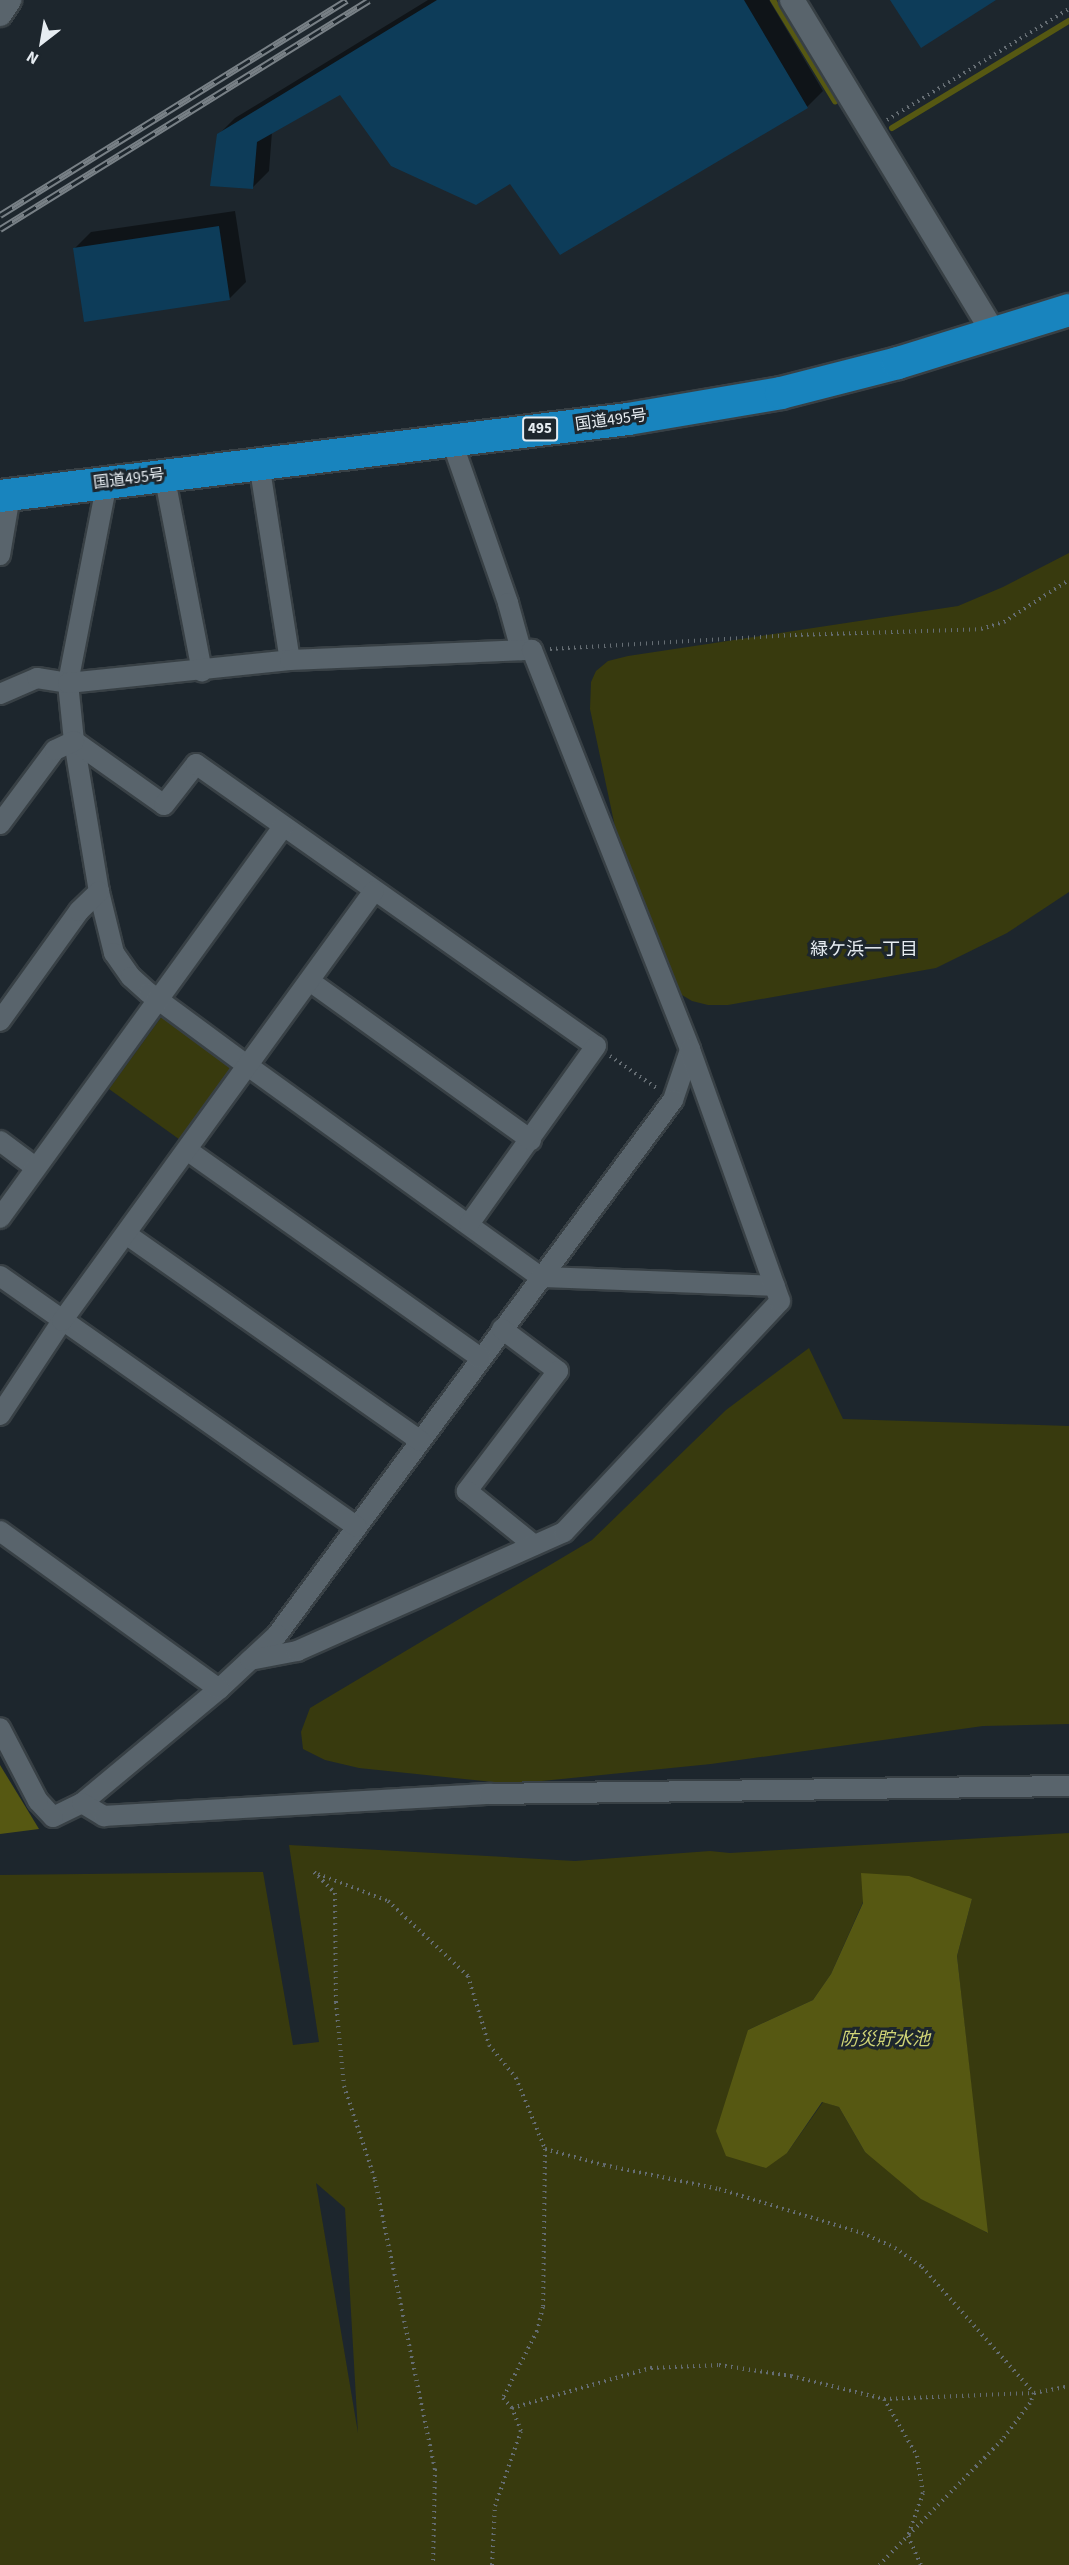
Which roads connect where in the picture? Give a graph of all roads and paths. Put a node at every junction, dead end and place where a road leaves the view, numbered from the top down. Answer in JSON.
{"nodes":[{"id":1,"x":9,"y":0,"type":"edge"},
{"id":2,"x":792,"y":0,"type":"edge"},
{"id":3,"x":1069,"y":9,"type":"edge"},
{"id":4,"x":0,"y":14,"type":"edge"},
{"id":5,"x":871,"y":129,"type":"junction"},
{"id":6,"x":1069,"y":310,"type":"edge"},
{"id":7,"x":994,"y":334,"type":"junction"},
{"id":8,"x":451,"y":439,"type":"junction"},
{"id":9,"x":259,"y":463,"type":"junction"},
{"id":10,"x":164,"y":474,"type":"junction"},
{"id":11,"x":107,"y":482,"type":"junction"},
{"id":12,"x":5,"y":496,"type":"edge"},
{"id":13,"x":0,"y":555,"type":"edge"},
{"id":14,"x":1069,"y":580,"type":"edge"},
{"id":15,"x":526,"y":650,"type":"junction"},
{"id":16,"x":290,"y":660,"type":"junction"},
{"id":17,"x":202,"y":671,"type":"junction"},
{"id":18,"x":68,"y":683,"type":"junction"},
{"id":19,"x":0,"y":694,"type":"edge"},
{"id":20,"x":74,"y":741,"type":"junction"},
{"id":21,"x":0,"y":824,"type":"edge"},
{"id":22,"x":283,"y":827,"type":"junction"},
{"id":23,"x":374,"y":891,"type":"junction"},
{"id":24,"x":99,"y":892,"type":"junction"},
{"id":25,"x":311,"y":981,"type":"junction"},
{"id":26,"x":159,"y":1001,"type":"junction"},
{"id":27,"x":0,"y":1021,"type":"edge"},
{"id":28,"x":596,"y":1046,"type":"junction"},
{"id":29,"x":690,"y":1050,"type":"junction"},
{"id":30,"x":248,"y":1066,"type":"junction"},
{"id":31,"x":673,"y":1100,"type":"junction"},
{"id":32,"x":531,"y":1140,"type":"junction"},
{"id":33,"x":0,"y":1141,"type":"edge"},
{"id":34,"x":187,"y":1150,"type":"junction"},
{"id":35,"x":35,"y":1167,"type":"junction"},
{"id":36,"x":0,"y":1218,"type":"edge"},
{"id":37,"x":469,"y":1224,"type":"junction"},
{"id":38,"x":126,"y":1234,"type":"junction"},
{"id":39,"x":0,"y":1276,"type":"edge"},
{"id":40,"x":541,"y":1277,"type":"junction"},
{"id":41,"x":775,"y":1286,"type":"junction"},
{"id":42,"x":62,"y":1321,"type":"junction"},
{"id":43,"x":502,"y":1329,"type":"junction"},
{"id":44,"x":481,"y":1358,"type":"junction"},
{"id":45,"x":1,"y":1411,"type":"edge"},
{"id":46,"x":420,"y":1441,"type":"junction"},
{"id":47,"x":357,"y":1527,"type":"junction"},
{"id":48,"x":0,"y":1531,"type":"edge"},
{"id":49,"x":534,"y":1545,"type":"junction"},
{"id":50,"x":250,"y":1660,"type":"junction"},
{"id":51,"x":219,"y":1689,"type":"junction"},
{"id":52,"x":0,"y":1728,"type":"edge"},
{"id":53,"x":1069,"y":1786,"type":"edge"},
{"id":54,"x":82,"y":1803,"type":"junction"},
{"id":55,"x":545,"y":2149,"type":"junction"},
{"id":56,"x":1069,"y":2386,"type":"edge"},
{"id":57,"x":1034,"y":2393,"type":"junction"},
{"id":58,"x":884,"y":2399,"type":"junction"},
{"id":59,"x":512,"y":2408,"type":"junction"},
{"id":60,"x":908,"y":2536,"type":"junction"},
{"id":61,"x":433,"y":2565,"type":"edge"},
{"id":62,"x":492,"y":2565,"type":"edge"},
{"id":63,"x":879,"y":2565,"type":"edge"},
{"id":64,"x":921,"y":2565,"type":"edge"}],
"edges":[{"from":1,"to":4,"type":"street"},
{"from":2,"to":5,"type":"street"},
{"from":3,"to":5,"type":"path"},
{"from":5,"to":7,"type":"street"},
{"from":6,"to":7,"type":"highway","name":"国道495号","number":"495"},
{"from":7,"to":8,"type":"highway","name":"国道495号","number":"495"},
{"from":8,"to":9,"type":"highway","name":"国道495号","number":"495"},
{"from":8,"to":15,"type":"street"},
{"from":9,"to":10,"type":"highway","name":"国道495号","number":"495"},
{"from":9,"to":16,"type":"street"},
{"from":10,"to":11,"type":"highway","name":"国道495号","number":"495"},
{"from":10,"to":17,"type":"street"},
{"from":11,"to":12,"type":"highway","name":"国道495号","number":"495"},
{"from":11,"to":18,"type":"street"},
{"from":12,"to":13,"type":"street"},
{"from":14,"to":15,"type":"path"},
{"from":15,"to":16,"type":"street"},
{"from":15,"to":29,"type":"street"},
{"from":16,"to":17,"type":"street"},
{"from":17,"to":18,"type":"street"},
{"from":18,"to":19,"type":"street"},
{"from":18,"to":20,"type":"street"},
{"from":20,"to":21,"type":"street"},
{"from":20,"to":22,"type":"street"},
{"from":20,"to":24,"type":"street"},
{"from":22,"to":23,"type":"street"},
{"from":22,"to":26,"type":"street"},
{"from":23,"to":25,"type":"street"},
{"from":23,"to":28,"type":"street"},
{"from":24,"to":26,"type":"street"},
{"from":24,"to":27,"type":"street"},
{"from":25,"to":30,"type":"street"},
{"from":25,"to":32,"type":"street"},
{"from":26,"to":30,"type":"street"},
{"from":26,"to":35,"type":"street"},
{"from":28,"to":31,"type":"path"},
{"from":28,"to":32,"type":"street"},
{"from":29,"to":31,"type":"street"},
{"from":29,"to":41,"type":"street"},
{"from":30,"to":34,"type":"street"},
{"from":30,"to":37,"type":"street"},
{"from":31,"to":40,"type":"street"},
{"from":32,"to":37,"type":"street"},
{"from":33,"to":35,"type":"street"},
{"from":34,"to":38,"type":"street"},
{"from":34,"to":44,"type":"street"},
{"from":35,"to":36,"type":"street"},
{"from":37,"to":40,"type":"street"},
{"from":38,"to":42,"type":"street"},
{"from":38,"to":46,"type":"street"},
{"from":39,"to":42,"type":"street"},
{"from":40,"to":41,"type":"street"},
{"from":40,"to":43,"type":"street"},
{"from":41,"to":49,"type":"street"},
{"from":42,"to":45,"type":"street"},
{"from":42,"to":47,"type":"street"},
{"from":43,"to":44,"type":"street"},
{"from":43,"to":49,"type":"street"},
{"from":44,"to":46,"type":"street"},
{"from":46,"to":47,"type":"street"},
{"from":47,"to":50,"type":"street"},
{"from":48,"to":51,"type":"street"},
{"from":49,"to":50,"type":"street"},
{"from":50,"to":51,"type":"street"},
{"from":51,"to":54,"type":"street"},
{"from":52,"to":54,"type":"street"},
{"from":53,"to":54,"type":"street"},
{"from":55,"to":57,"type":"path"},
{"from":55,"to":59,"type":"path"},
{"from":55,"to":61,"type":"path"},
{"from":56,"to":57,"type":"path"},
{"from":57,"to":58,"type":"path"},
{"from":57,"to":60,"type":"path"},
{"from":58,"to":59,"type":"path"},
{"from":58,"to":60,"type":"path"},
{"from":59,"to":62,"type":"path"},
{"from":60,"to":63,"type":"path"},
{"from":60,"to":64,"type":"path"}]}
